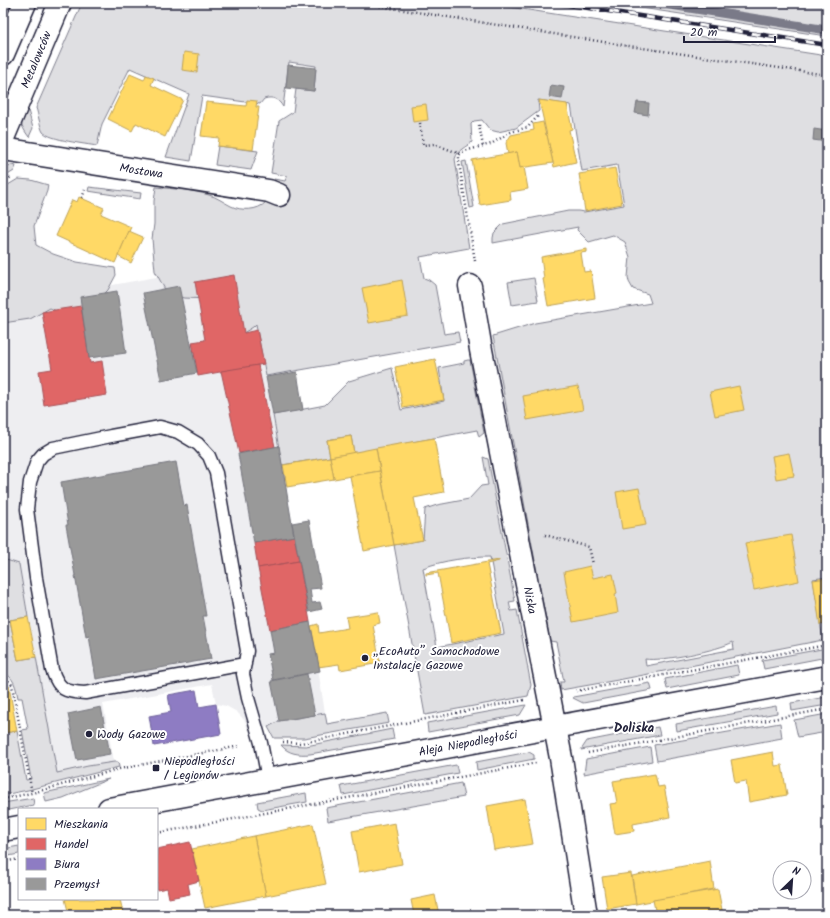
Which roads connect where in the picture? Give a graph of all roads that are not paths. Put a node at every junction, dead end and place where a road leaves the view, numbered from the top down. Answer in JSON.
{"nodes":[{"id":1,"x":25,"y":3,"type":"edge"},
{"id":2,"x":60,"y":3,"type":"edge"},
{"id":3,"x":3,"y":54,"type":"edge"},
{"id":4,"x":5,"y":128,"type":"edge"},
{"id":5,"x":3,"y":149,"type":"edge"},
{"id":6,"x":278,"y":195,"type":"dead end"},
{"id":7,"x":470,"y":286,"type":"dead end"},
{"id":8,"x":245,"y":664,"type":"junction"},
{"id":9,"x":827,"y":677,"type":"edge"},
{"id":10,"x":554,"y":728,"type":"junction"},
{"id":11,"x":268,"y":779,"type":"junction"},
{"id":12,"x":115,"y":808,"type":"edge"},
{"id":13,"x":18,"y":827,"type":"edge"},
{"id":14,"x":3,"y":830,"type":"edge"},
{"id":15,"x":586,"y":915,"type":"edge"}],
"edges":[{"from":1,"to":3,"type":"street"},
{"from":2,"to":4,"type":"street","name":"Metalowców"},
{"from":5,"to":6,"type":"street","name":"Mostowa"},
{"from":7,"to":10,"type":"street","name":"Niska"},
{"from":8,"to":8,"type":"lane"},
{"from":8,"to":11,"type":"lane"},
{"from":9,"to":10,"type":"street","name":"Aleja Niepodległości"},
{"from":10,"to":11,"type":"street","name":"Aleja Niepodległości"},
{"from":10,"to":15,"type":"street","name":"Niska"},
{"from":11,"to":12,"type":"street","name":"Aleja Niepodległości"},
{"from":13,"to":14,"type":"street"}]}
